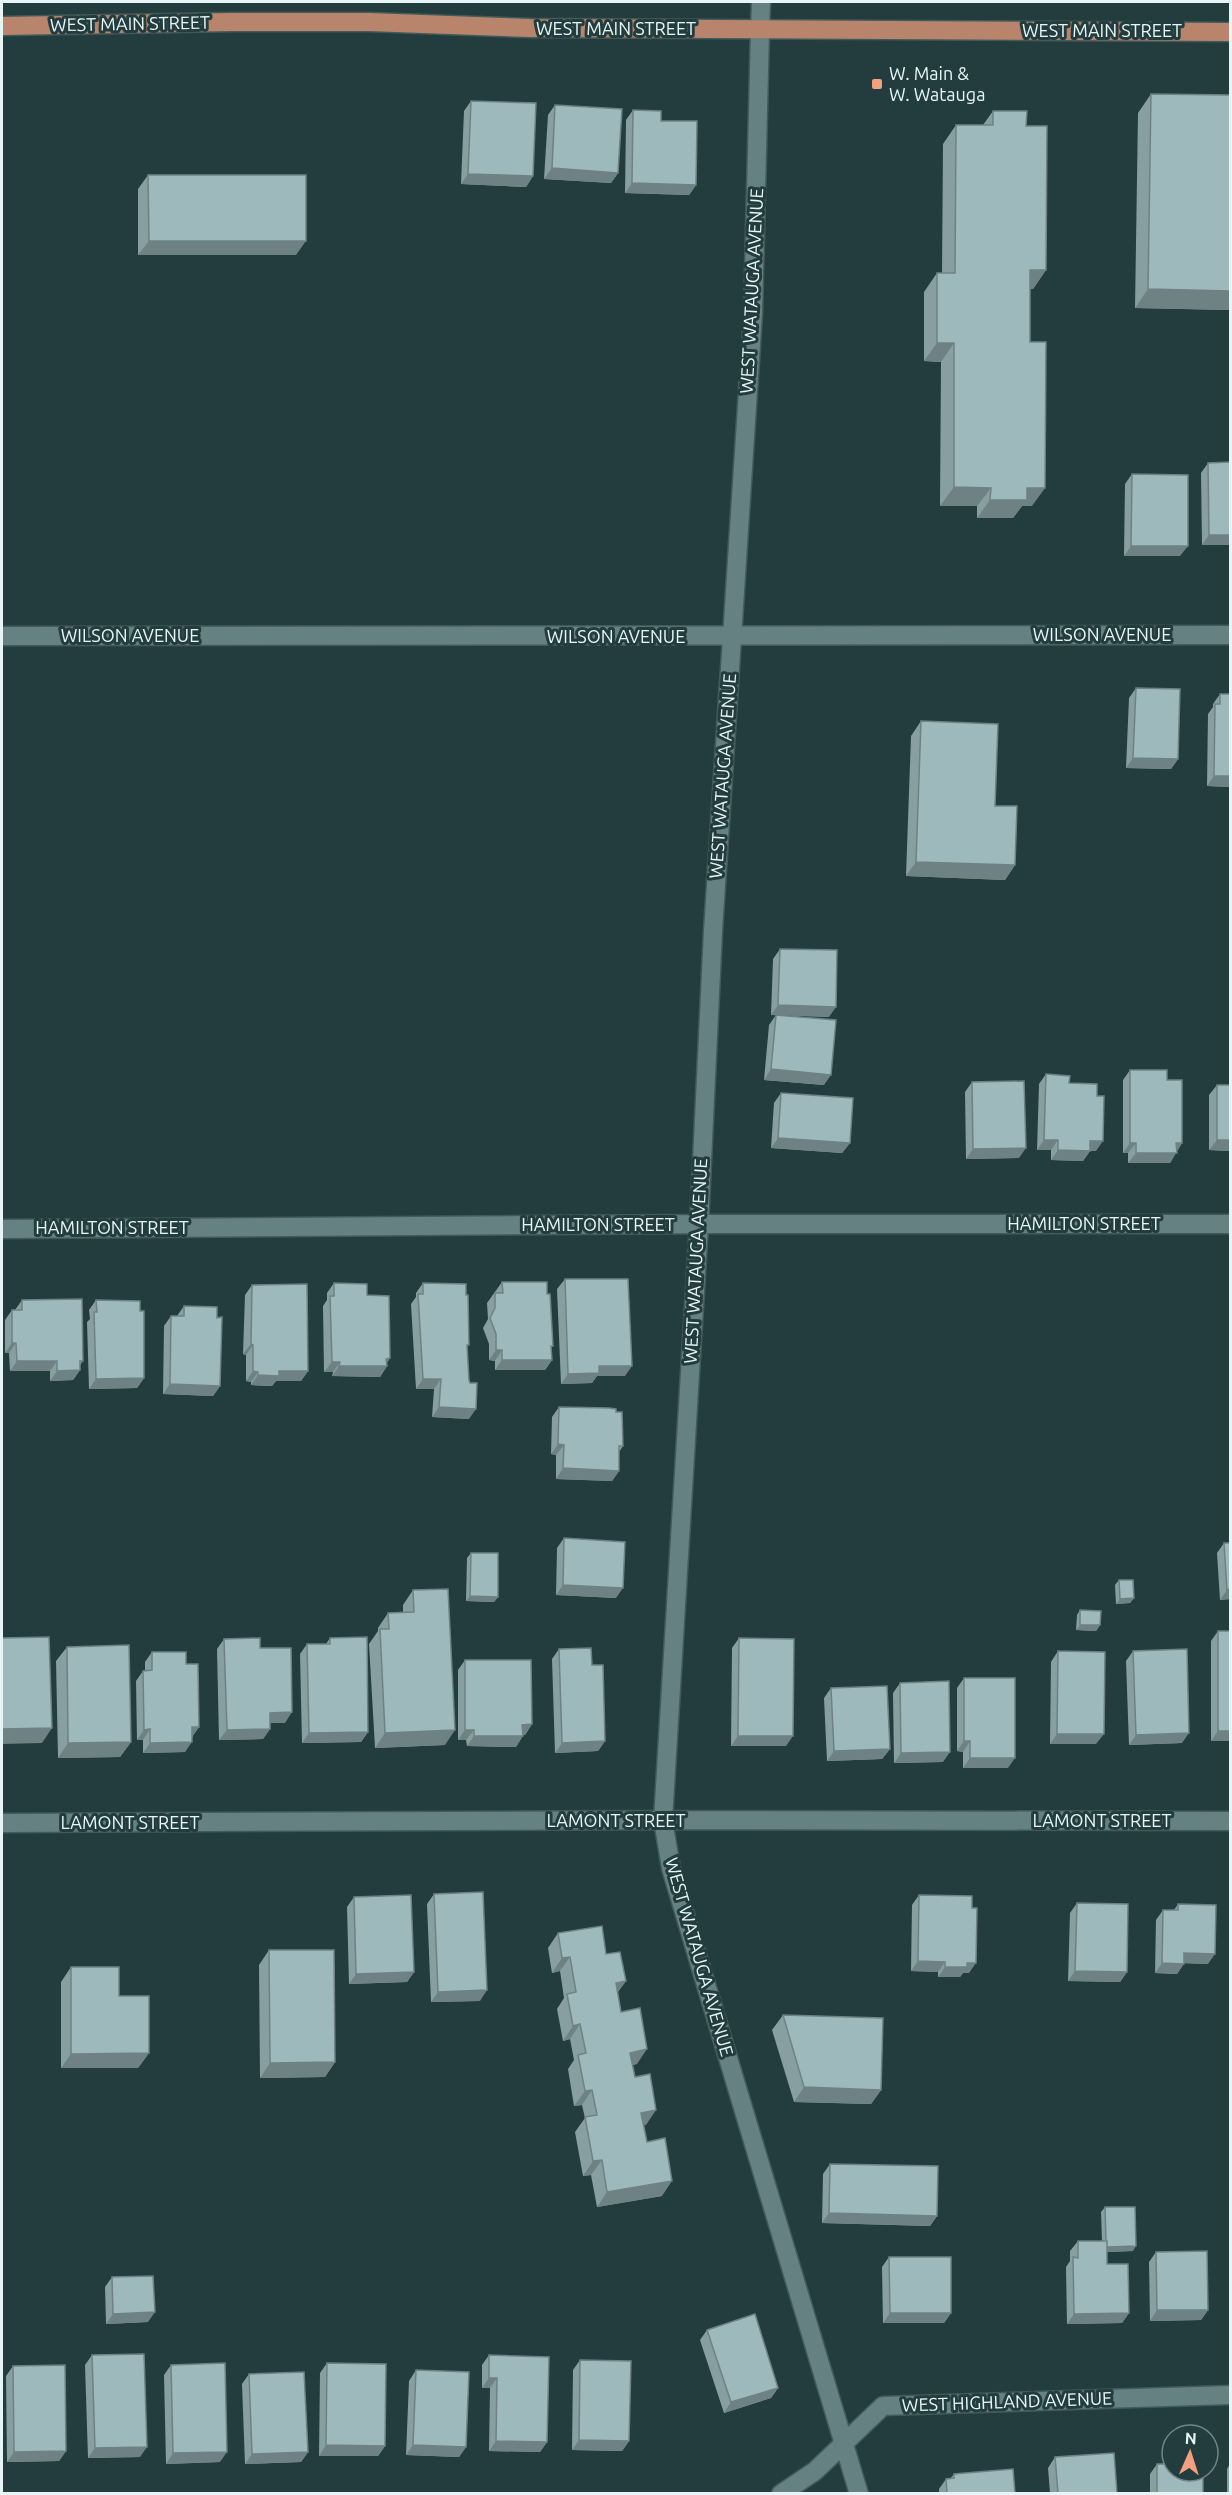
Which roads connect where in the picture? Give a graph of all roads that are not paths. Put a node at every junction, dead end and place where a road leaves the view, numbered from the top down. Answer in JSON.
{"nodes":[{"id":1,"x":761,"y":2,"type":"edge"},
{"id":2,"x":2,"y":26,"type":"edge"},
{"id":3,"x":760,"y":30,"type":"junction"},
{"id":4,"x":1230,"y":32,"type":"edge"},
{"id":5,"x":1230,"y":635,"type":"edge"},
{"id":6,"x":2,"y":636,"type":"edge"},
{"id":7,"x":731,"y":637,"type":"junction"},
{"id":8,"x":699,"y":1224,"type":"junction"},
{"id":9,"x":1230,"y":1224,"type":"edge"},
{"id":10,"x":2,"y":1229,"type":"edge"},
{"id":11,"x":663,"y":1820,"type":"junction"},
{"id":12,"x":1230,"y":1821,"type":"edge"},
{"id":13,"x":2,"y":1823,"type":"edge"},
{"id":14,"x":1230,"y":2395,"type":"edge"},
{"id":15,"x":844,"y":2441,"type":"junction"},
{"id":16,"x":781,"y":2493,"type":"edge"},
{"id":17,"x":859,"y":2493,"type":"edge"}],
"edges":[{"from":1,"to":3,"type":"street","name":"WEST WATAUGA AVENUE"},
{"from":2,"to":3,"type":"main road","name":"WEST MAIN STREET"},
{"from":3,"to":4,"type":"main road","name":"WEST MAIN STREET"},
{"from":3,"to":7,"type":"street","name":"WEST WATAUGA AVENUE"},
{"from":5,"to":7,"type":"street","name":"WILSON AVENUE"},
{"from":6,"to":7,"type":"street","name":"WILSON AVENUE"},
{"from":7,"to":8,"type":"street","name":"WEST WATAUGA AVENUE"},
{"from":8,"to":9,"type":"street","name":"HAMILTON STREET"},
{"from":8,"to":10,"type":"street","name":"HAMILTON STREET"},
{"from":8,"to":11,"type":"street","name":"WEST WATAUGA AVENUE"},
{"from":11,"to":12,"type":"street","name":"LAMONT STREET"},
{"from":11,"to":13,"type":"street","name":"LAMONT STREET"},
{"from":11,"to":15,"type":"street","name":"WEST WATAUGA AVENUE"},
{"from":14,"to":15,"type":"street","name":"WEST HIGHLAND AVENUE"},
{"from":15,"to":16,"type":"street","name":"WEST HIGHLAND AVENUE"},
{"from":15,"to":17,"type":"street","name":"WEST WATAUGA AVENUE"}]}
